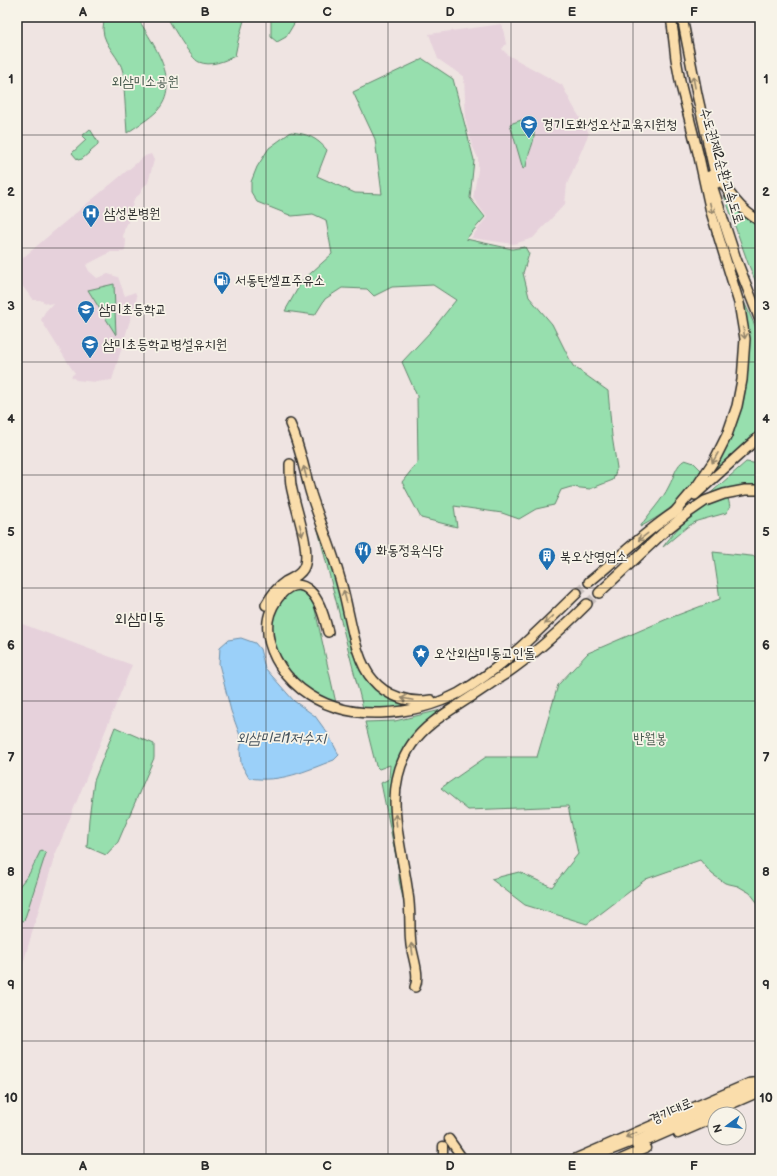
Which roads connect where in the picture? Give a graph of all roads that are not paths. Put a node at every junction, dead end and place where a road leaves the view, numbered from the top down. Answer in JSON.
{"nodes":[{"id":1,"x":671,"y":17,"type":"edge"},
{"id":2,"x":682,"y":17,"type":"edge"},
{"id":3,"x":674,"y":33,"type":"junction"},
{"id":4,"x":708,"y":148,"type":"junction"},
{"id":5,"x":760,"y":221,"type":"edge"},
{"id":6,"x":760,"y":303,"type":"edge"},
{"id":7,"x":760,"y":320,"type":"edge"},
{"id":8,"x":290,"y":424,"type":"dead end"},
{"id":9,"x":760,"y":436,"type":"edge"},
{"id":10,"x":760,"y":443,"type":"edge"},
{"id":11,"x":290,"y":464,"type":"dead end"},
{"id":12,"x":760,"y":490,"type":"edge"},
{"id":13,"x":676,"y":516,"type":"junction"},
{"id":14,"x":589,"y":582,"type":"tunnel mouth"},
{"id":15,"x":577,"y":593,"type":"tunnel mouth"},
{"id":16,"x":599,"y":593,"type":"tunnel mouth"},
{"id":17,"x":587,"y":604,"type":"tunnel mouth"},
{"id":18,"x":328,"y":632,"type":"dead end"},
{"id":19,"x":471,"y":685,"type":"junction"},
{"id":20,"x":488,"y":686,"type":"junction"},
{"id":21,"x":326,"y":707,"type":"junction"},
{"id":22,"x":365,"y":715,"type":"junction"},
{"id":23,"x":415,"y":987,"type":"dead end"},
{"id":24,"x":758,"y":1081,"type":"edge"},
{"id":25,"x":760,"y":1094,"type":"edge"},
{"id":26,"x":740,"y":1106,"type":"edge"},
{"id":27,"x":707,"y":1121,"type":"edge"},
{"id":28,"x":449,"y":1139,"type":"dead end"},
{"id":29,"x":443,"y":1146,"type":"dead end"},
{"id":30,"x":444,"y":1159,"type":"edge"},
{"id":31,"x":462,"y":1159,"type":"edge"},
{"id":32,"x":574,"y":1159,"type":"edge"},
{"id":33,"x":590,"y":1159,"type":"edge"},
{"id":34,"x":604,"y":1159,"type":"edge"},
{"id":35,"x":621,"y":1159,"type":"edge"}],
"edges":[{"from":1,"to":3,"type":"highway","name":"수도권제2순환고속도로"},
{"from":4,"to":2,"type":"highway","name":"수도권제2순환고속도로","one_way":true},
{"from":3,"to":7,"type":"highway","name":"수도권제2순환고속도로"},
{"from":3,"to":13,"type":"highway","one_way":true},
{"from":4,"to":5,"type":"highway"},
{"from":4,"to":6,"type":"highway","name":"수도권제2순환고속도로"},
{"from":19,"to":8,"type":"highway","one_way":true},
{"from":9,"to":13,"type":"highway"},
{"from":10,"to":13,"type":"highway"},
{"from":11,"to":21,"type":"highway","one_way":true},
{"from":12,"to":13,"type":"highway"},
{"from":13,"to":14,"type":"highway","one_way":true},
{"from":13,"to":16,"type":"highway"},
{"from":15,"to":19,"type":"highway","one_way":true},
{"from":17,"to":20,"type":"highway"},
{"from":18,"to":21,"type":"highway"},
{"from":19,"to":22,"type":"highway"},
{"from":20,"to":22,"type":"highway"},
{"from":23,"to":20,"type":"highway","one_way":true},
{"from":21,"to":22,"type":"highway"},
{"from":24,"to":32,"type":"main road","one_way":true},
{"from":24,"to":33,"type":"main road","name":"경기대로"},
{"from":25,"to":26,"type":"main road"},
{"from":25,"to":34,"type":"main road","name":"경기대로"},
{"from":27,"to":35,"type":"main road"},
{"from":28,"to":31,"type":"main road"},
{"from":29,"to":30,"type":"main road"}]}
